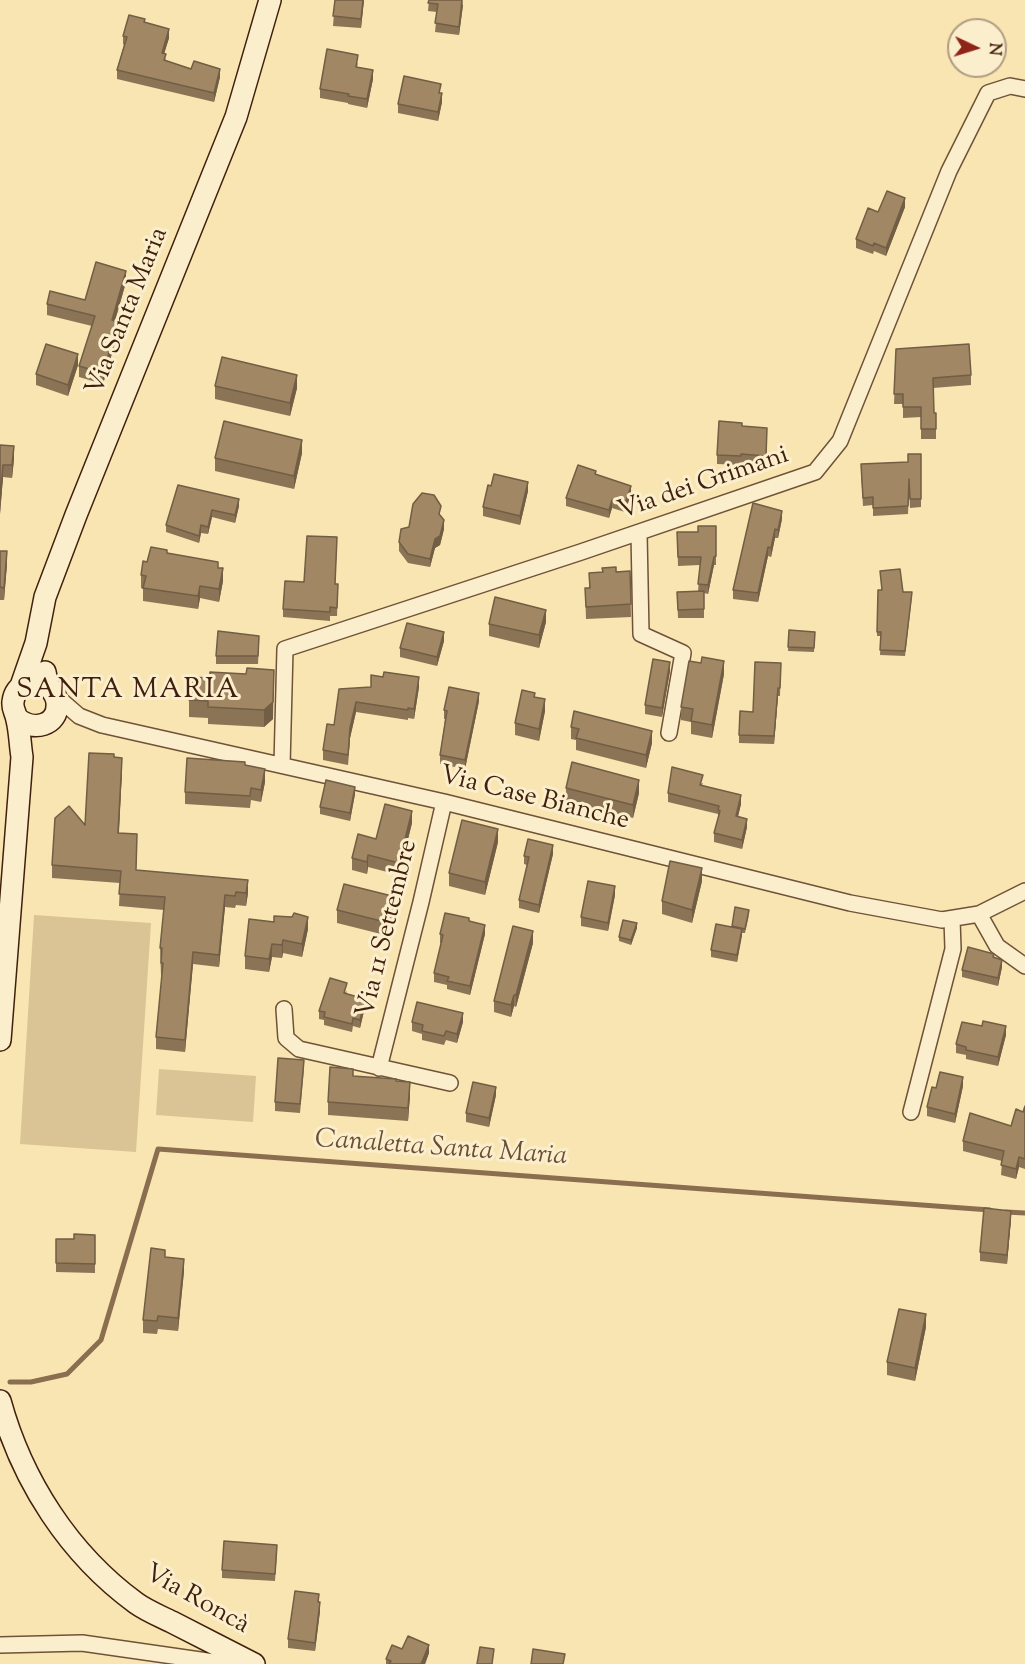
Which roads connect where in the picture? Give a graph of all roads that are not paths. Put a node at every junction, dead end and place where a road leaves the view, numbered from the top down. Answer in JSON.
{"nodes":[{"id":1,"x":270,"y":0,"type":"edge"},
{"id":2,"x":1025,"y":89,"type":"edge"},
{"id":3,"x":639,"y":533,"type":"junction"},
{"id":4,"x":36,"y":643,"type":"junction"},
{"id":5,"x":13,"y":691,"type":"edge"},
{"id":6,"x":52,"y":691,"type":"junction"},
{"id":7,"x":10,"y":712,"type":"edge"},
{"id":8,"x":79,"y":716,"type":"junction"},
{"id":9,"x":45,"y":724,"type":"junction"},
{"id":10,"x":669,"y":733,"type":"dead end"},
{"id":11,"x":22,"y":757,"type":"junction"},
{"id":12,"x":282,"y":765,"type":"junction"},
{"id":13,"x":444,"y":801,"type":"junction"},
{"id":14,"x":1025,"y":891,"type":"edge"},
{"id":15,"x":979,"y":914,"type":"junction"},
{"id":16,"x":952,"y":919,"type":"junction"},
{"id":17,"x":1025,"y":966,"type":"edge"},
{"id":18,"x":284,"y":1009,"type":"dead end"},
{"id":19,"x":0,"y":1040,"type":"edge"},
{"id":20,"x":379,"y":1068,"type":"junction"},
{"id":21,"x":450,"y":1083,"type":"dead end"},
{"id":22,"x":911,"y":1112,"type":"dead end"},
{"id":23,"x":0,"y":1401,"type":"edge"},
{"id":24,"x":0,"y":1645,"type":"edge"},
{"id":25,"x":228,"y":1664,"type":"edge"},
{"id":26,"x":254,"y":1664,"type":"edge"}],
"edges":[{"from":1,"to":4,"type":"main road","name":"Via Santa Maria"},
{"from":2,"to":3,"type":"street","name":"Via dei Grimani"},
{"from":3,"to":10,"type":"street"},
{"from":3,"to":12,"type":"street","name":"Via dei Grimani"},
{"from":4,"to":5,"type":"main road","name":"Via Santa Maria"},
{"from":4,"to":6,"type":"main road","name":"Via Santa Maria"},
{"from":5,"to":6,"type":"main road"},
{"from":5,"to":7,"type":"main road","name":"Via Santa Maria"},
{"from":6,"to":8,"type":"street","name":"Via Case Bianche"},
{"from":6,"to":9,"type":"main road","name":"Via Santa Maria"},
{"from":7,"to":9,"type":"main road"},
{"from":7,"to":11,"type":"main road","name":"Via Santa Maria"},
{"from":8,"to":9,"type":"street"},
{"from":8,"to":12,"type":"street","name":"Via Case Bianche"},
{"from":9,"to":11,"type":"main road","name":"Via Santa Maria"},
{"from":11,"to":19,"type":"main road","name":"Via Santa Maria"},
{"from":12,"to":13,"type":"street","name":"Via Case Bianche"},
{"from":13,"to":16,"type":"street","name":"Via Case Bianche"},
{"from":13,"to":20,"type":"street","name":"Via 11 Settembre"},
{"from":14,"to":15,"type":"street","name":"Via Case Bianche"},
{"from":15,"to":16,"type":"street","name":"Via Case Bianche"},
{"from":15,"to":17,"type":"street"},
{"from":16,"to":22,"type":"street"},
{"from":18,"to":20,"type":"street"},
{"from":20,"to":21,"type":"street"},
{"from":23,"to":26,"type":"main road","name":"Via Roncà"},
{"from":24,"to":25,"type":"street"}]}
